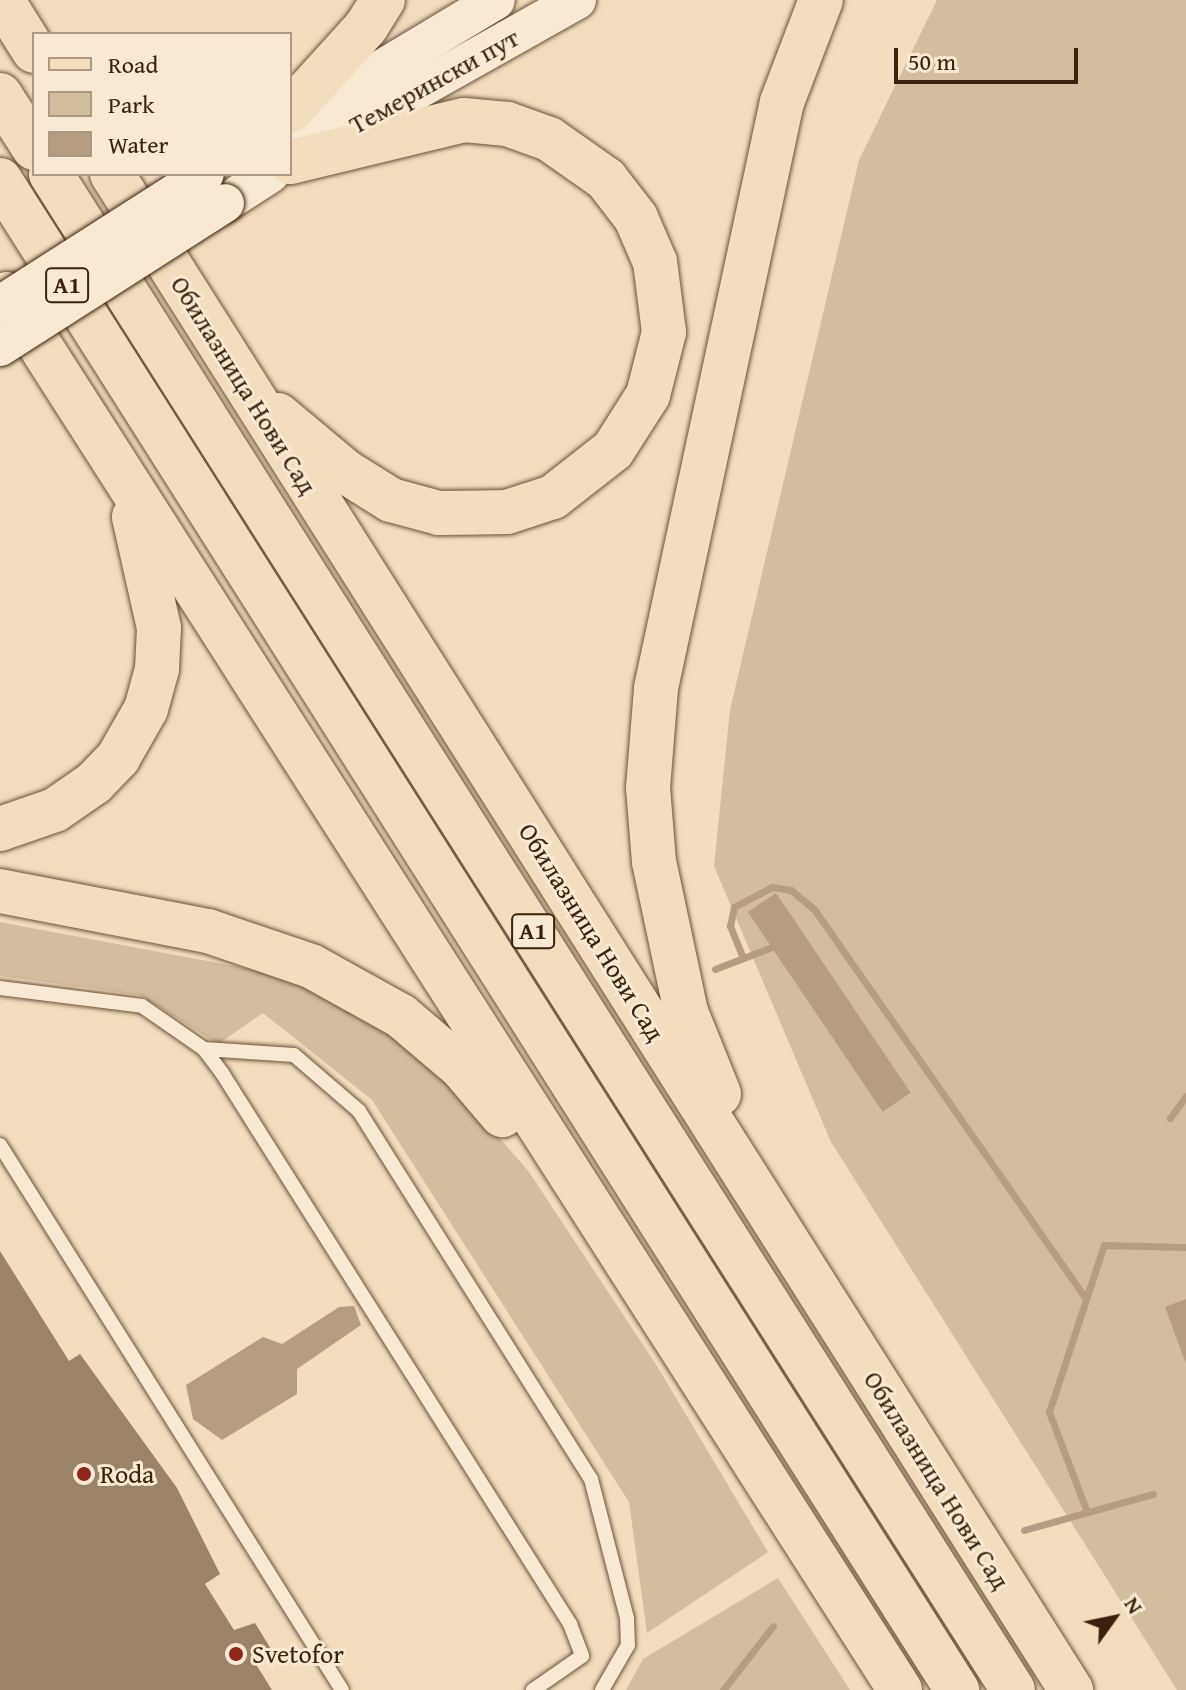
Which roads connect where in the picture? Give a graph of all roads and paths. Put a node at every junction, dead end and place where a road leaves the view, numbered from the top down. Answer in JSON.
{"nodes":[{"id":1,"x":2,"y":0,"type":"edge"},
{"id":2,"x":29,"y":0,"type":"edge"},
{"id":3,"x":383,"y":0,"type":"edge"},
{"id":4,"x":496,"y":0,"type":"edge"},
{"id":5,"x":577,"y":0,"type":"edge"},
{"id":6,"x":821,"y":0,"type":"edge"},
{"id":7,"x":40,"y":32,"type":"edge"},
{"id":8,"x":32,"y":48,"type":"edge"},
{"id":9,"x":0,"y":95,"type":"edge"},
{"id":10,"x":292,"y":109,"type":"edge"},
{"id":11,"x":292,"y":123,"type":"edge"},
{"id":12,"x":32,"y":145,"type":"edge"},
{"id":13,"x":292,"y":161,"type":"edge"},
{"id":14,"x":292,"y":162,"type":"edge"},
{"id":15,"x":52,"y":176,"type":"edge"},
{"id":16,"x":113,"y":176,"type":"edge"},
{"id":17,"x":262,"y":176,"type":"edge"},
{"id":18,"x":0,"y":180,"type":"edge"},
{"id":19,"x":215,"y":188,"type":"edge"},
{"id":20,"x":0,"y":283,"type":"edge"},
{"id":21,"x":0,"y":305,"type":"edge"},
{"id":22,"x":0,"y":347,"type":"edge"},
{"id":23,"x":243,"y":384,"type":"junction"},
{"id":24,"x":122,"y":474,"type":"junction"},
{"id":25,"x":0,"y":829,"type":"edge"},
{"id":26,"x":0,"y":891,"type":"edge"},
{"id":27,"x":0,"y":988,"type":"edge"},
{"id":28,"x":204,"y":1049,"type":"junction"},
{"id":29,"x":0,"y":1145,"type":"edge"},
{"id":30,"x":753,"y":1187,"type":"junction"},
{"id":31,"x":594,"y":1218,"type":"junction"},
{"id":32,"x":342,"y":1690,"type":"edge"},
{"id":33,"x":533,"y":1690,"type":"edge"},
{"id":34,"x":602,"y":1690,"type":"edge"},
{"id":35,"x":900,"y":1690,"type":"edge"},
{"id":36,"x":957,"y":1690,"type":"edge"},
{"id":37,"x":1013,"y":1690,"type":"edge"},
{"id":38,"x":1071,"y":1690,"type":"edge"}],
"edges":[{"from":1,"to":8,"type":"main road"},
{"from":2,"to":7,"type":"main road"},
{"from":3,"to":10,"type":"main road"},
{"from":4,"to":11,"type":"main road","name":"Темерински пут"},
{"from":5,"to":13,"type":"main road","name":"Темерински пут"},
{"from":6,"to":30,"type":"main road"},
{"from":9,"to":12,"type":"main road"},
{"from":14,"to":23,"type":"main road"},
{"from":15,"to":37,"type":"main road","number":"A1"},
{"from":16,"to":23,"type":"main road","name":"Обилазница Нови Сад"},
{"from":17,"to":19,"type":"main road"},
{"from":18,"to":36,"type":"main road","number":"A1"},
{"from":19,"to":21,"type":"main road","bridge":true},
{"from":19,"to":22,"type":"main road","bridge":true},
{"from":20,"to":24,"type":"main road"},
{"from":23,"to":30,"type":"main road","name":"Обилазница Нови Сад"},
{"from":24,"to":25,"type":"main road"},
{"from":24,"to":31,"type":"main road"},
{"from":26,"to":31,"type":"main road"},
{"from":27,"to":28,"type":"lane"},
{"from":28,"to":33,"type":"lane"},
{"from":28,"to":34,"type":"lane"},
{"from":29,"to":32,"type":"lane"},
{"from":30,"to":38,"type":"main road","name":"Обилазница Нови Сад"},
{"from":31,"to":35,"type":"main road"}]}
